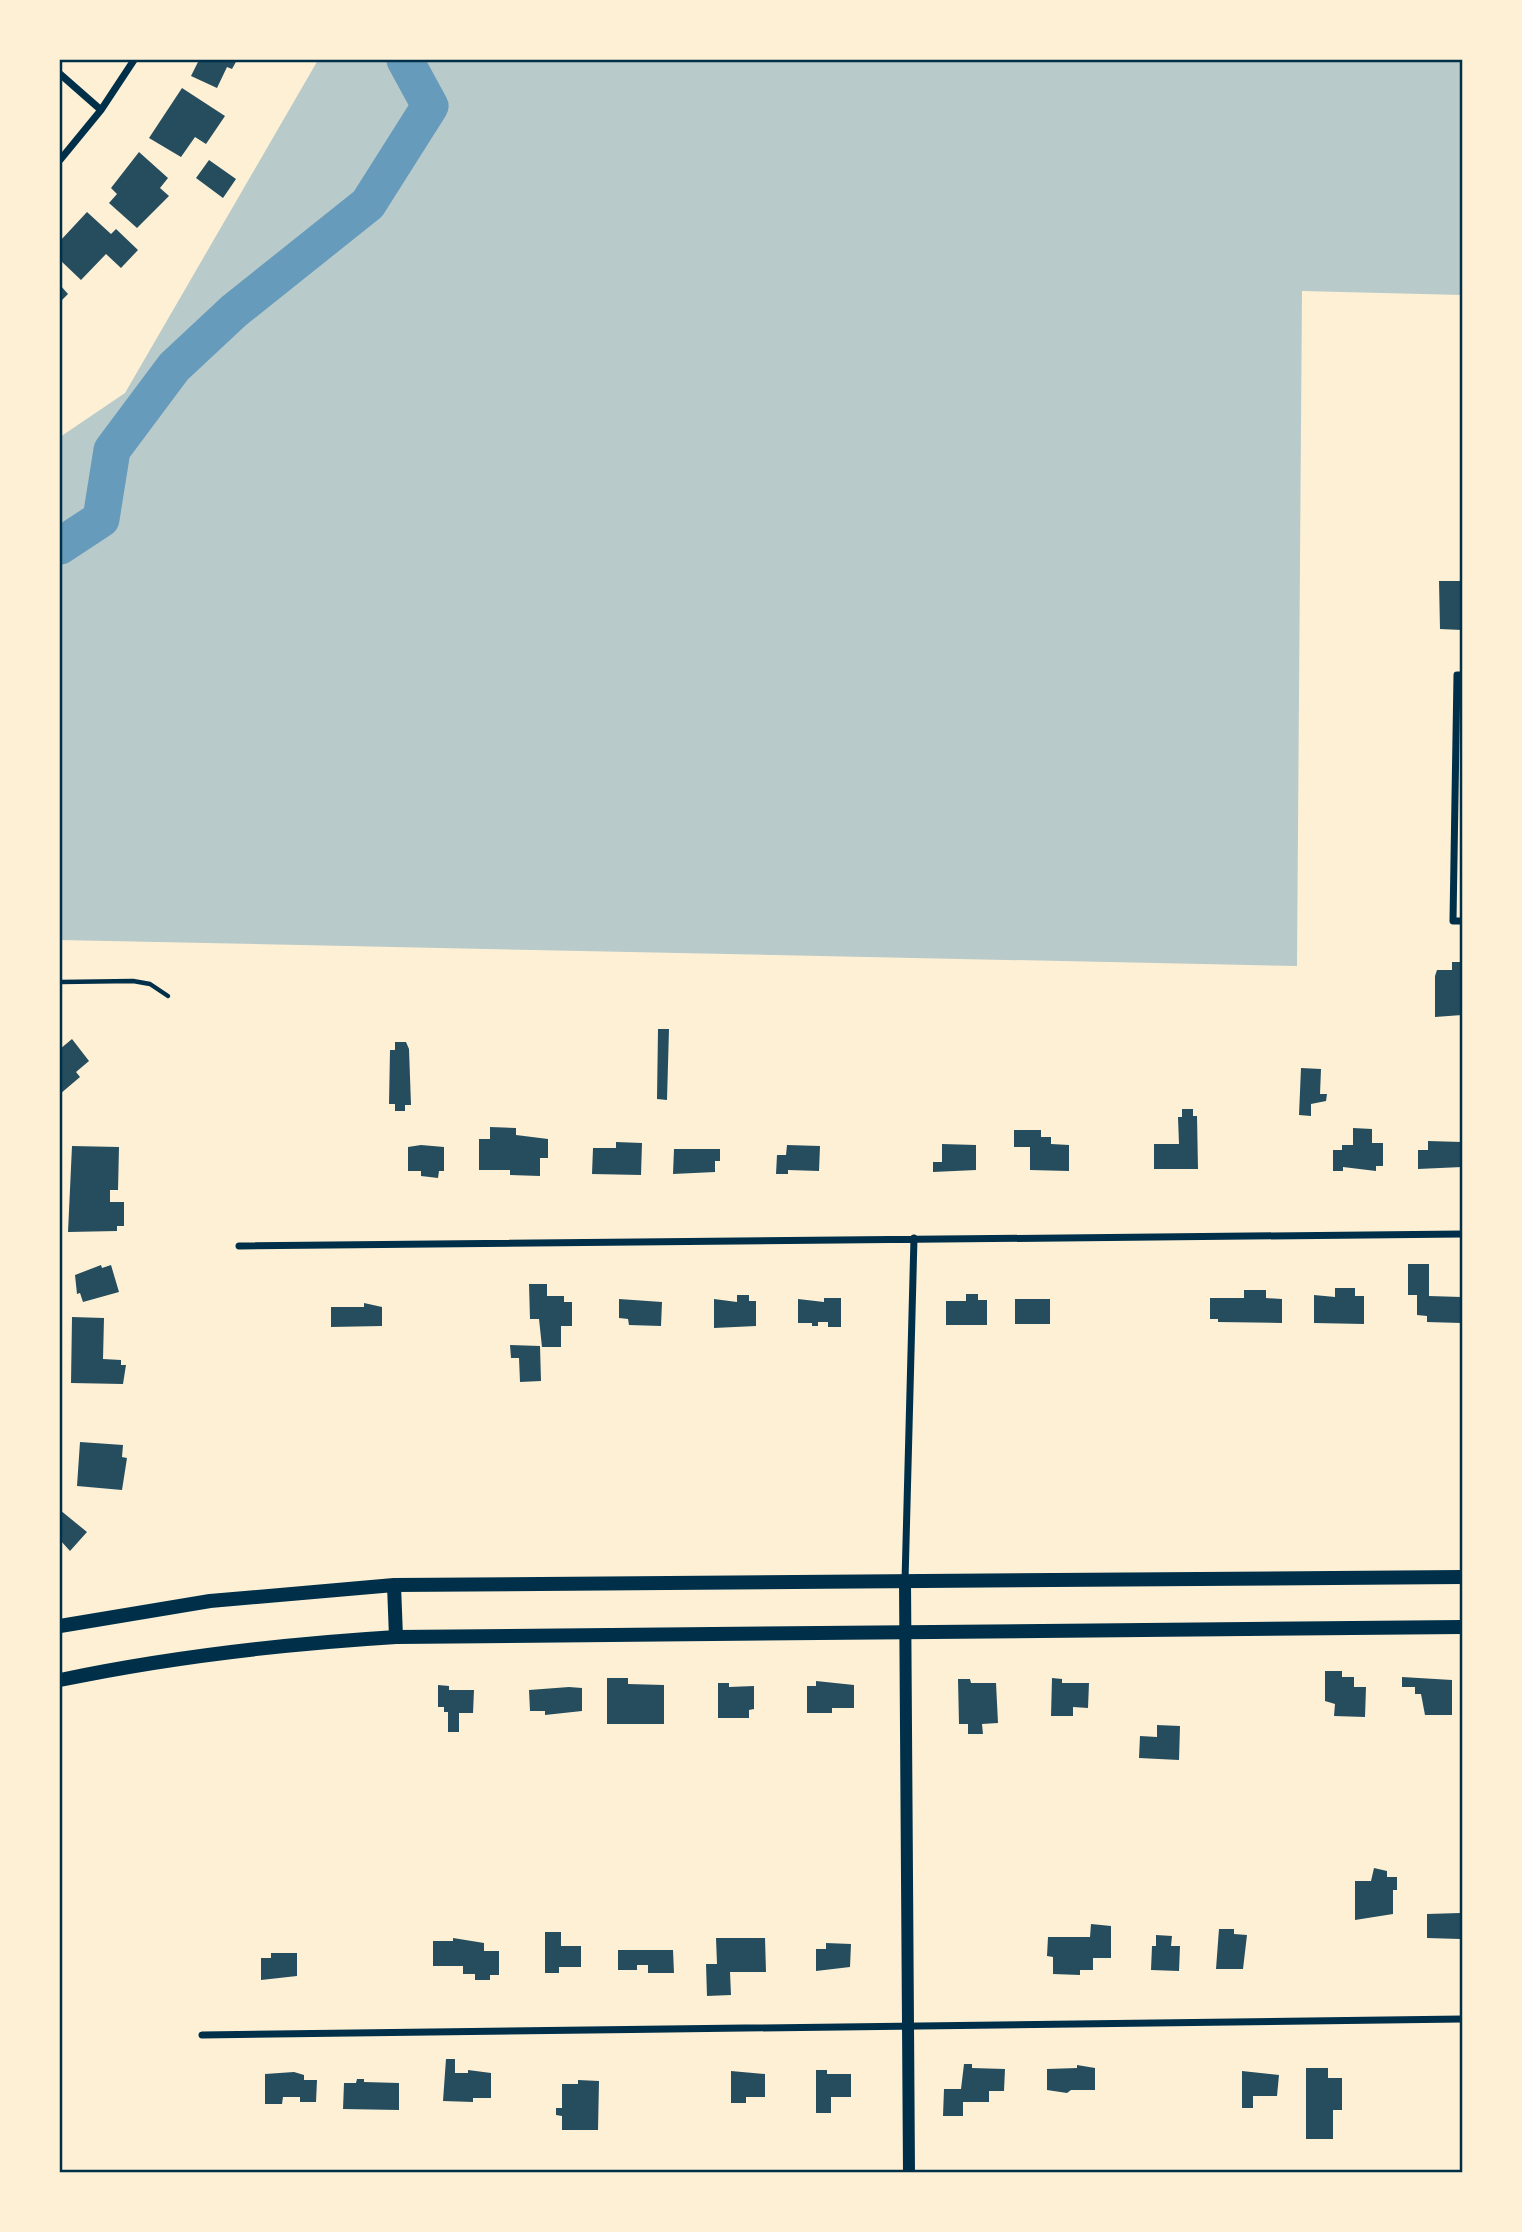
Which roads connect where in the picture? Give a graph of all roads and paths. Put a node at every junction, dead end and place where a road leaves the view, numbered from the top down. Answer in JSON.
{"nodes":[{"id":1,"x":134,"y":60,"type":"edge"},
{"id":2,"x":60,"y":74,"type":"edge"},
{"id":3,"x":101,"y":110,"type":"junction"},
{"id":4,"x":60,"y":160,"type":"edge"},
{"id":5,"x":1460,"y":675,"type":"edge"},
{"id":6,"x":1462,"y":921,"type":"edge"},
{"id":7,"x":60,"y":982,"type":"edge"},
{"id":8,"x":168,"y":996,"type":"dead end"},
{"id":9,"x":1462,"y":1234,"type":"edge"},
{"id":10,"x":914,"y":1238,"type":"junction"},
{"id":11,"x":240,"y":1246,"type":"dead end"},
{"id":12,"x":1462,"y":1577,"type":"edge"},
{"id":13,"x":905,"y":1581,"type":"junction"},
{"id":14,"x":394,"y":1585,"type":"junction"},
{"id":15,"x":60,"y":1626,"type":"edge"},
{"id":16,"x":1462,"y":1627,"type":"edge"},
{"id":17,"x":905,"y":1635,"type":"junction"},
{"id":18,"x":396,"y":1637,"type":"junction"},
{"id":19,"x":60,"y":1680,"type":"edge"},
{"id":20,"x":1462,"y":2019,"type":"edge"},
{"id":21,"x":908,"y":2025,"type":"junction"},
{"id":22,"x":202,"y":2035,"type":"dead end"},
{"id":23,"x":909,"y":2172,"type":"edge"}],
"edges":[{"from":1,"to":3,"type":"street"},
{"from":2,"to":3,"type":"street"},
{"from":3,"to":4,"type":"street"},
{"from":5,"to":6,"type":"street"},
{"from":7,"to":8,"type":"lane"},
{"from":9,"to":10,"type":"street"},
{"from":10,"to":11,"type":"street"},
{"from":10,"to":13,"type":"street"},
{"from":12,"to":13,"type":"main road"},
{"from":13,"to":14,"type":"main road"},
{"from":13,"to":17,"type":"street"},
{"from":14,"to":15,"type":"main road"},
{"from":14,"to":18,"type":"main road"},
{"from":16,"to":17,"type":"main road"},
{"from":17,"to":18,"type":"main road"},
{"from":17,"to":21,"type":"street"},
{"from":18,"to":19,"type":"main road"},
{"from":20,"to":21,"type":"street"},
{"from":21,"to":22,"type":"street"},
{"from":21,"to":23,"type":"street"}]}
